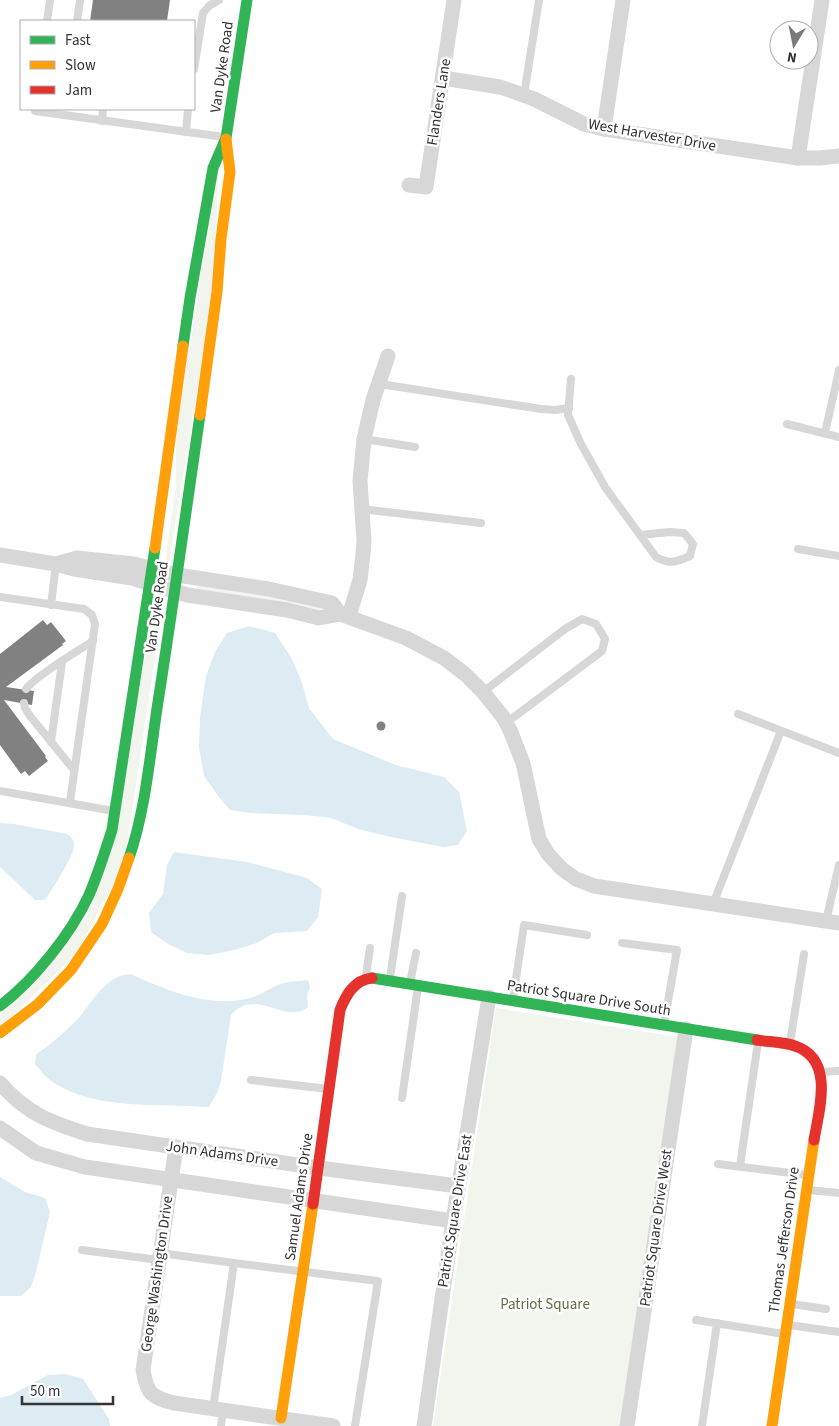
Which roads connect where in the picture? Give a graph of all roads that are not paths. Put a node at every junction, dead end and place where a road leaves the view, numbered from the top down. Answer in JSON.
{"nodes":[{"id":1,"x":50,"y":0,"type":"edge"},
{"id":2,"x":80,"y":0,"type":"edge"},
{"id":3,"x":219,"y":0,"type":"edge"},
{"id":4,"x":247,"y":0,"type":"edge"},
{"id":5,"x":454,"y":0,"type":"edge"},
{"id":6,"x":539,"y":0,"type":"edge"},
{"id":7,"x":623,"y":0,"type":"edge"},
{"id":8,"x":822,"y":0,"type":"edge"},
{"id":9,"x":47,"y":20,"type":"edge"},
{"id":10,"x":77,"y":20,"type":"edge"},
{"id":11,"x":195,"y":64,"type":"edge"},
{"id":12,"x":442,"y":78,"type":"junction"},
{"id":13,"x":524,"y":95,"type":"junction"},
{"id":14,"x":35,"y":110,"type":"edge"},
{"id":15,"x":103,"y":110,"type":"edge"},
{"id":16,"x":188,"y":110,"type":"edge"},
{"id":17,"x":63,"y":112,"type":"edge"},
{"id":18,"x":102,"y":121,"type":"junction"},
{"id":19,"x":604,"y":129,"type":"junction"},
{"id":20,"x":186,"y":132,"type":"junction"},
{"id":21,"x":226,"y":138,"type":"junction"},
{"id":22,"x":839,"y":156,"type":"edge"},
{"id":23,"x":798,"y":158,"type":"junction"},
{"id":24,"x":409,"y":185,"type":"dead end"},
{"id":25,"x":388,"y":356,"type":"dead end"},
{"id":26,"x":839,"y":370,"type":"edge"},
{"id":27,"x":571,"y":379,"type":"dead end"},
{"id":28,"x":380,"y":384,"type":"junction"},
{"id":29,"x":569,"y":408,"type":"junction"},
{"id":30,"x":787,"y":424,"type":"dead end"},
{"id":31,"x":825,"y":433,"type":"junction"},
{"id":32,"x":839,"y":437,"type":"edge"},
{"id":33,"x":364,"y":439,"type":"junction"},
{"id":34,"x":415,"y":447,"type":"dead end"},
{"id":35,"x":361,"y":509,"type":"junction"},
{"id":36,"x":482,"y":524,"type":"dead end"},
{"id":37,"x":640,"y":535,"type":"junction"},
{"id":38,"x":798,"y":549,"type":"dead end"},
{"id":39,"x":0,"y":555,"type":"edge"},
{"id":40,"x":839,"y":556,"type":"edge"},
{"id":41,"x":56,"y":564,"type":"junction"},
{"id":42,"x":177,"y":575,"type":"junction"},
{"id":43,"x":151,"y":576,"type":"junction"},
{"id":44,"x":175,"y":591,"type":"junction"},
{"id":45,"x":0,"y":597,"type":"edge"},
{"id":46,"x":51,"y":605,"type":"junction"},
{"id":47,"x":344,"y":615,"type":"junction"},
{"id":48,"x":93,"y":641,"type":"junction"},
{"id":49,"x":62,"y":662,"type":"junction"},
{"id":50,"x":26,"y":689,"type":"dead end"},
{"id":51,"x":483,"y":692,"type":"junction"},
{"id":52,"x":24,"y":703,"type":"dead end"},
{"id":53,"x":738,"y":714,"type":"dead end"},
{"id":54,"x":506,"y":723,"type":"junction"},
{"id":55,"x":781,"y":731,"type":"junction"},
{"id":56,"x":51,"y":742,"type":"junction"},
{"id":57,"x":839,"y":753,"type":"edge"},
{"id":58,"x":74,"y":770,"type":"junction"},
{"id":59,"x":0,"y":791,"type":"edge"},
{"id":60,"x":70,"y":802,"type":"junction"},
{"id":61,"x":115,"y":811,"type":"junction"},
{"id":62,"x":839,"y":865,"type":"edge"},
{"id":63,"x":402,"y":896,"type":"dead end"},
{"id":64,"x":713,"y":904,"type":"junction"},
{"id":65,"x":832,"y":922,"type":"edge"},
{"id":66,"x":587,"y":935,"type":"dead end"},
{"id":67,"x":622,"y":943,"type":"dead end"},
{"id":68,"x":370,"y":948,"type":"dead end"},
{"id":69,"x":416,"y":953,"type":"dead end"},
{"id":70,"x":804,"y":954,"type":"dead end"},
{"id":71,"x":366,"y":978,"type":"junction"},
{"id":72,"x":390,"y":980,"type":"junction"},
{"id":73,"x":414,"y":984,"type":"junction"},
{"id":74,"x":489,"y":997,"type":"junction"},
{"id":75,"x":513,"y":1001,"type":"junction"},
{"id":76,"x":0,"y":1006,"type":"edge"},
{"id":77,"x":664,"y":1026,"type":"junction"},
{"id":78,"x":686,"y":1029,"type":"junction"},
{"id":79,"x":0,"y":1033,"type":"edge"},
{"id":80,"x":758,"y":1040,"type":"junction"},
{"id":81,"x":789,"y":1045,"type":"junction"},
{"id":82,"x":815,"y":1059,"type":"joint"},
{"id":83,"x":839,"y":1071,"type":"edge"},
{"id":84,"x":820,"y":1072,"type":"junction"},
{"id":85,"x":251,"y":1080,"type":"dead end"},
{"id":86,"x":0,"y":1083,"type":"edge"},
{"id":87,"x":330,"y":1090,"type":"junction"},
{"id":88,"x":402,"y":1098,"type":"dead end"},
{"id":89,"x":0,"y":1128,"type":"edge"},
{"id":90,"x":176,"y":1147,"type":"junction"},
{"id":91,"x":718,"y":1164,"type":"dead end"},
{"id":92,"x":740,"y":1166,"type":"junction"},
{"id":93,"x":319,"y":1168,"type":"junction"},
{"id":94,"x":809,"y":1176,"type":"junction"},
{"id":95,"x":171,"y":1180,"type":"junction"},
{"id":96,"x":458,"y":1186,"type":"junction"},
{"id":97,"x":807,"y":1189,"type":"junction"},
{"id":98,"x":839,"y":1193,"type":"edge"},
{"id":99,"x":314,"y":1200,"type":"junction"},
{"id":100,"x":453,"y":1221,"type":"junction"},
{"id":101,"x":82,"y":1250,"type":"dead end"},
{"id":102,"x":160,"y":1256,"type":"junction"},
{"id":103,"x":234,"y":1263,"type":"junction"},
{"id":104,"x":303,"y":1272,"type":"junction"},
{"id":105,"x":790,"y":1304,"type":"junction"},
{"id":106,"x":826,"y":1309,"type":"dead end"},
{"id":107,"x":696,"y":1320,"type":"dead end"},
{"id":108,"x":717,"y":1323,"type":"junction"},
{"id":109,"x":787,"y":1329,"type":"junction"},
{"id":110,"x":839,"y":1332,"type":"edge"},
{"id":111,"x":218,"y":1410,"type":"junction"},
{"id":112,"x":280,"y":1418,"type":"junction"},
{"id":113,"x":221,"y":1426,"type":"edge"},
{"id":114,"x":333,"y":1426,"type":"edge"},
{"id":115,"x":354,"y":1426,"type":"edge"},
{"id":116,"x":424,"y":1426,"type":"edge"},
{"id":117,"x":627,"y":1426,"type":"edge"},
{"id":118,"x":702,"y":1426,"type":"edge"},
{"id":119,"x":772,"y":1426,"type":"edge"}],
"edges":[{"from":1,"to":9,"type":"lane"},
{"from":2,"to":10,"type":"lane"},
{"from":3,"to":11,"type":"lane"},
{"from":4,"to":21,"type":"street","name":"Van Dyke Road"},
{"from":5,"to":12,"type":"street","name":"Flanders Lane"},
{"from":6,"to":13,"type":"lane"},
{"from":7,"to":19,"type":"street"},
{"from":8,"to":23,"type":"street"},
{"from":12,"to":13,"type":"street","name":"West Harvester Drive"},
{"from":12,"to":24,"type":"street","name":"Flanders Lane"},
{"from":13,"to":19,"type":"street","name":"West Harvester Drive"},
{"from":14,"to":17,"type":"lane"},
{"from":15,"to":18,"type":"lane"},
{"from":16,"to":20,"type":"lane"},
{"from":17,"to":18,"type":"lane"},
{"from":18,"to":20,"type":"lane"},
{"from":19,"to":23,"type":"street","name":"West Harvester Drive"},
{"from":20,"to":21,"type":"lane"},
{"from":21,"to":42,"type":"street","name":"Van Dyke Road"},
{"from":21,"to":43,"type":"street","name":"Van Dyke Road"},
{"from":22,"to":23,"type":"street","name":"West Harvester Drive"},
{"from":25,"to":28,"type":"street"},
{"from":26,"to":31,"type":"lane"},
{"from":27,"to":29,"type":"lane"},
{"from":28,"to":29,"type":"lane"},
{"from":28,"to":33,"type":"street"},
{"from":29,"to":37,"type":"lane"},
{"from":30,"to":31,"type":"lane"},
{"from":31,"to":32,"type":"lane"},
{"from":33,"to":34,"type":"lane"},
{"from":33,"to":35,"type":"street"},
{"from":35,"to":36,"type":"lane"},
{"from":35,"to":47,"type":"street"},
{"from":37,"to":37,"type":"lane"},
{"from":38,"to":40,"type":"lane"},
{"from":39,"to":41,"type":"street"},
{"from":41,"to":43,"type":"street"},
{"from":41,"to":46,"type":"lane"},
{"from":42,"to":43,"type":"street"},
{"from":42,"to":44,"type":"street","name":"Van Dyke Road"},
{"from":42,"to":47,"type":"street"},
{"from":43,"to":44,"type":"street"},
{"from":43,"to":61,"type":"street","name":"Van Dyke Road"},
{"from":44,"to":47,"type":"street"},
{"from":44,"to":79,"type":"street","name":"Van Dyke Road"},
{"from":45,"to":46,"type":"lane"},
{"from":46,"to":48,"type":"lane"},
{"from":47,"to":51,"type":"street"},
{"from":48,"to":49,"type":"lane"},
{"from":48,"to":58,"type":"lane"},
{"from":49,"to":50,"type":"lane"},
{"from":49,"to":56,"type":"lane"},
{"from":51,"to":54,"type":"street"},
{"from":51,"to":54,"type":"lane"},
{"from":52,"to":56,"type":"lane"},
{"from":53,"to":55,"type":"lane"},
{"from":54,"to":64,"type":"street"},
{"from":55,"to":57,"type":"lane"},
{"from":55,"to":64,"type":"lane"},
{"from":56,"to":58,"type":"lane"},
{"from":58,"to":60,"type":"lane"},
{"from":59,"to":60,"type":"lane"},
{"from":60,"to":61,"type":"lane"},
{"from":61,"to":76,"type":"street","name":"Van Dyke Road"},
{"from":62,"to":65,"type":"lane"},
{"from":63,"to":72,"type":"lane"},
{"from":64,"to":65,"type":"street"},
{"from":66,"to":75,"type":"lane"},
{"from":67,"to":77,"type":"lane"},
{"from":68,"to":71,"type":"lane"},
{"from":69,"to":73,"type":"lane"},
{"from":70,"to":81,"type":"lane"},
{"from":71,"to":72,"type":"street","name":"Patriot Square Drive South"},
{"from":71,"to":87,"type":"street","name":"Samuel Adams Drive"},
{"from":72,"to":73,"type":"street","name":"Patriot Square Drive South"},
{"from":73,"to":74,"type":"street","name":"Patriot Square Drive South"},
{"from":73,"to":88,"type":"lane"},
{"from":74,"to":75,"type":"street","name":"Patriot Square Drive South"},
{"from":74,"to":96,"type":"street","name":"Patriot Square Drive East"},
{"from":75,"to":77,"type":"street","name":"Patriot Square Drive South"},
{"from":77,"to":78,"type":"street","name":"Patriot Square Drive South"},
{"from":78,"to":80,"type":"street","name":"Patriot Square Drive South"},
{"from":78,"to":117,"type":"street","name":"Patriot Square Drive West"},
{"from":80,"to":81,"type":"street","name":"Patriot Square Drive South"},
{"from":80,"to":92,"type":"lane"},
{"from":81,"to":82,"type":"street","name":"Patriot Square Drive South"},
{"from":82,"to":84,"type":"street","name":"Thomas Jefferson Drive"},
{"from":83,"to":84,"type":"lane"},
{"from":84,"to":94,"type":"street","name":"Thomas Jefferson Drive"},
{"from":85,"to":87,"type":"lane"},
{"from":86,"to":90,"type":"street","name":"John Adams Drive"},
{"from":87,"to":93,"type":"street","name":"Samuel Adams Drive"},
{"from":89,"to":95,"type":"street"},
{"from":90,"to":93,"type":"street","name":"John Adams Drive"},
{"from":90,"to":95,"type":"street","name":"George Washington Drive"},
{"from":91,"to":92,"type":"lane"},
{"from":92,"to":94,"type":"lane"},
{"from":93,"to":96,"type":"street","name":"John Adams Drive"},
{"from":93,"to":99,"type":"street","name":"Samuel Adams Drive"},
{"from":94,"to":97,"type":"street","name":"Thomas Jefferson Drive"},
{"from":95,"to":99,"type":"street"},
{"from":95,"to":102,"type":"street","name":"George Washington Drive"},
{"from":96,"to":100,"type":"street","name":"Patriot Square Drive East"},
{"from":97,"to":98,"type":"lane"},
{"from":97,"to":105,"type":"street","name":"Thomas Jefferson Drive"},
{"from":99,"to":100,"type":"street"},
{"from":99,"to":104,"type":"street","name":"Samuel Adams Drive"},
{"from":100,"to":116,"type":"street","name":"Patriot Square Drive East"},
{"from":101,"to":102,"type":"lane"},
{"from":102,"to":103,"type":"lane"},
{"from":102,"to":111,"type":"street","name":"George Washington Drive"},
{"from":103,"to":104,"type":"lane"},
{"from":103,"to":111,"type":"lane"},
{"from":104,"to":112,"type":"street","name":"Samuel Adams Drive"},
{"from":104,"to":115,"type":"lane"},
{"from":105,"to":106,"type":"lane"},
{"from":105,"to":109,"type":"street","name":"Thomas Jefferson Drive"},
{"from":107,"to":108,"type":"lane"},
{"from":108,"to":109,"type":"lane"},
{"from":108,"to":118,"type":"lane"},
{"from":109,"to":110,"type":"lane"},
{"from":109,"to":119,"type":"street","name":"Thomas Jefferson Drive"},
{"from":111,"to":112,"type":"street","name":"George Washington Drive"},
{"from":111,"to":113,"type":"lane"},
{"from":112,"to":114,"type":"street","name":"George Washington Drive"}]}
